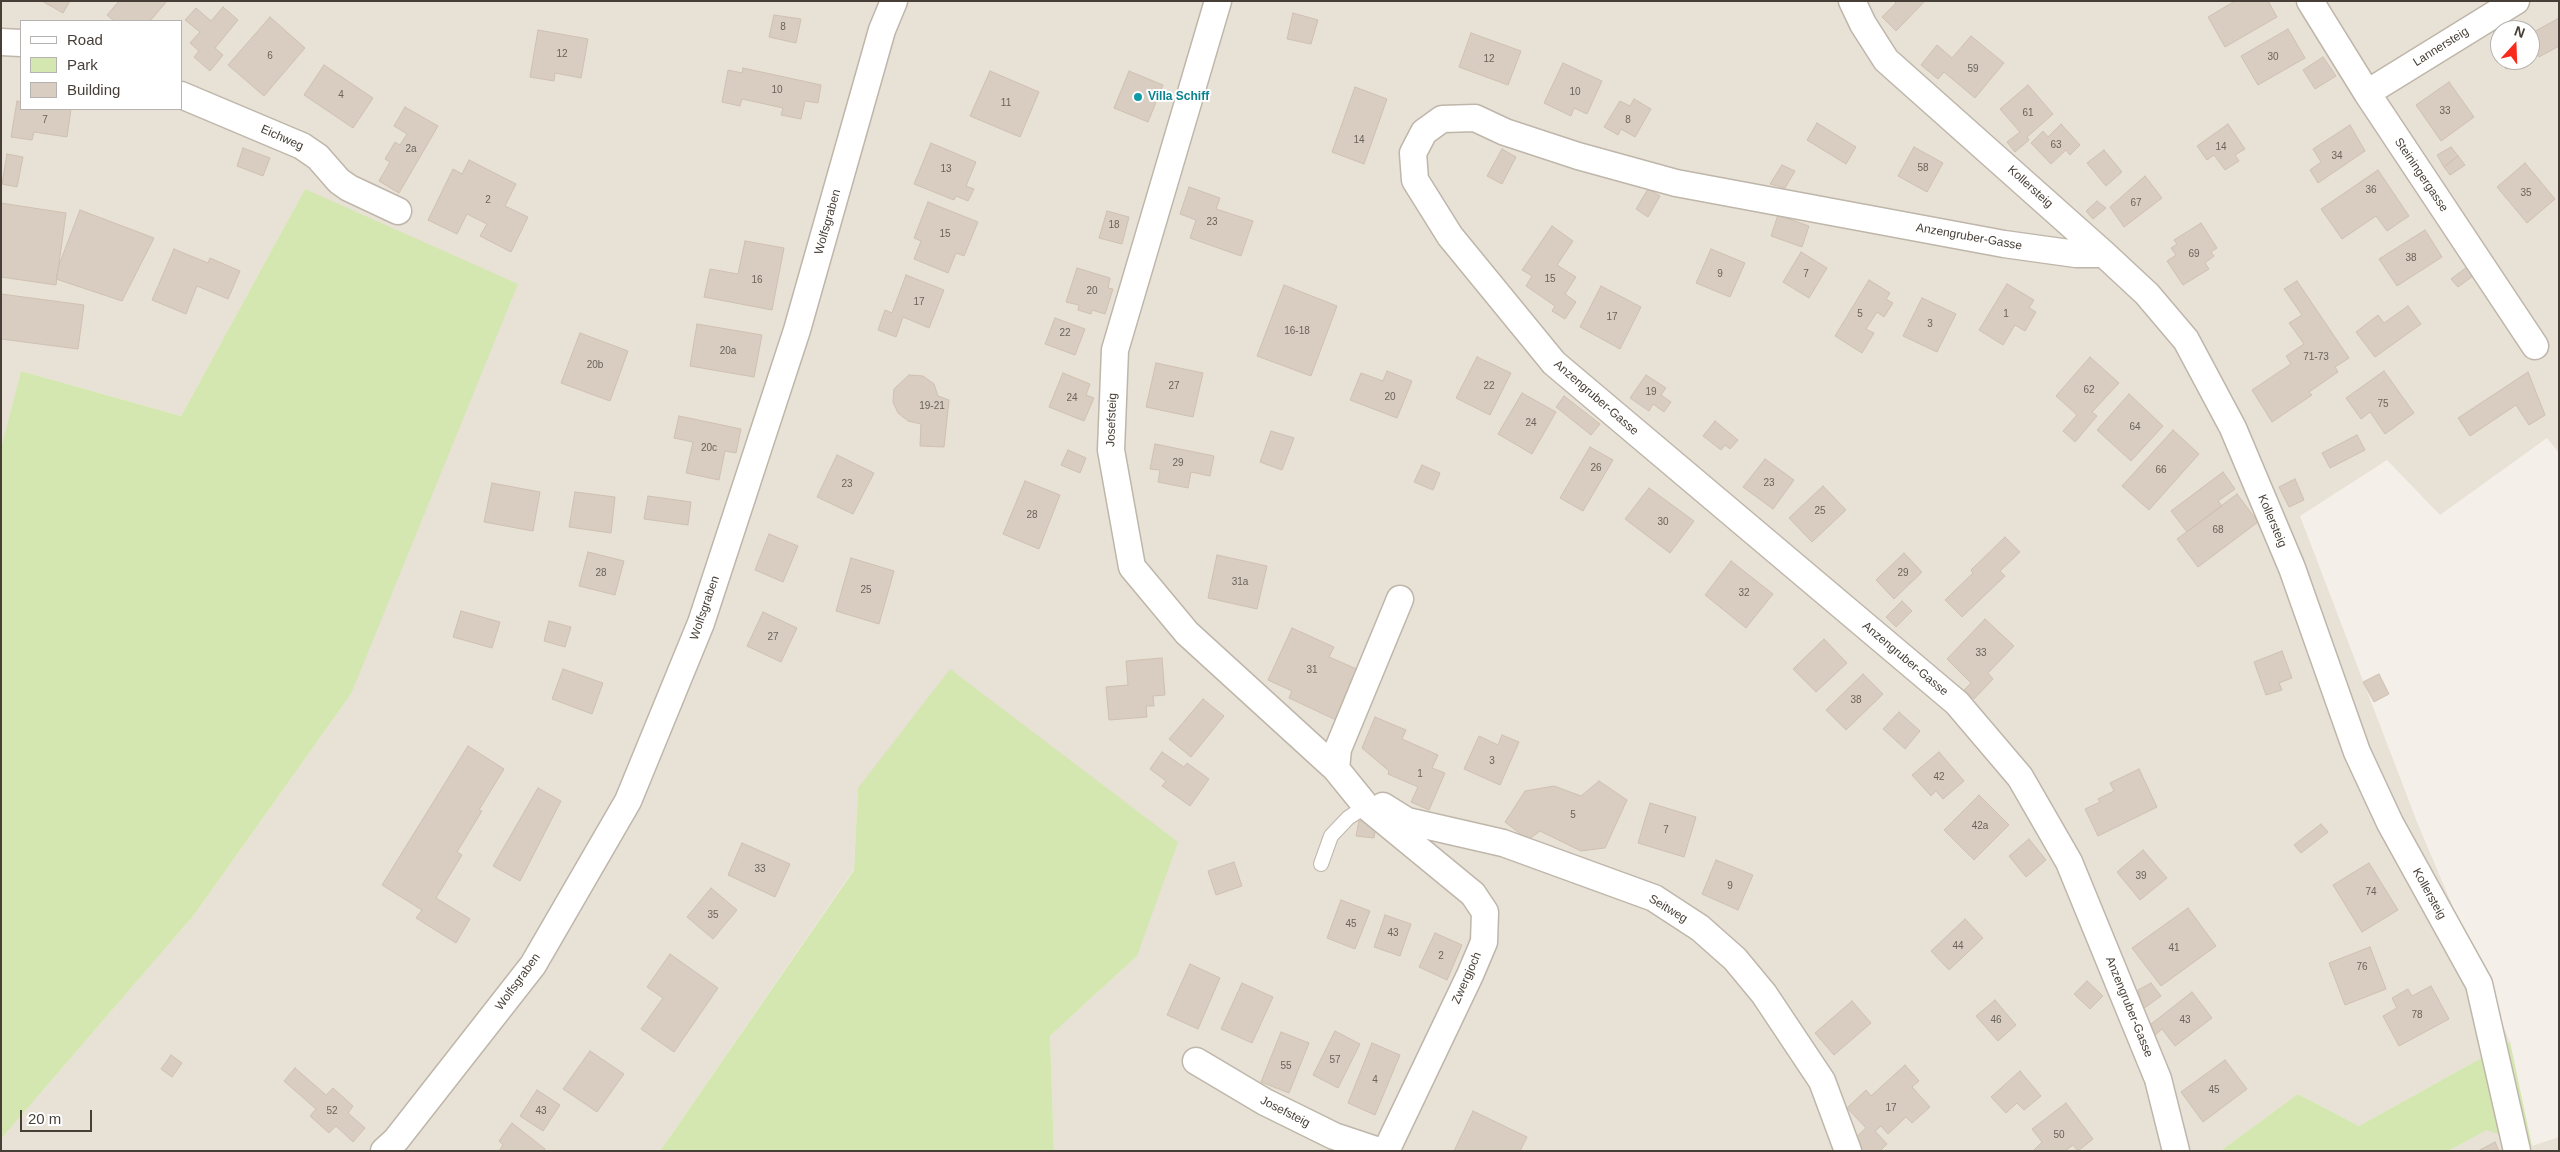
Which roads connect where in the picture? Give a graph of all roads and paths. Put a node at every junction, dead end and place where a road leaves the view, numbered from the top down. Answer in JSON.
{"nodes":[{"id":1,"x":894,"y":1,"type":"edge"},
{"id":2,"x":1218,"y":1,"type":"edge"},
{"id":3,"x":1852,"y":1,"type":"edge"},
{"id":4,"x":2310,"y":1,"type":"edge"},
{"id":5,"x":2516,"y":1,"type":"edge"},
{"id":6,"x":1,"y":42,"type":"edge"},
{"id":7,"x":20,"y":43,"type":"edge"},
{"id":8,"x":2367,"y":93,"type":"junction"},
{"id":9,"x":182,"y":96,"type":"edge"},
{"id":10,"x":398,"y":211,"type":"dead end"},
{"id":11,"x":2104,"y":254,"type":"junction"},
{"id":12,"x":2536,"y":346,"type":"dead end"},
{"id":13,"x":1400,"y":599,"type":"dead end"},
{"id":14,"x":1336,"y":769,"type":"junction"},
{"id":15,"x":1360,"y":797,"type":"junction"},
{"id":16,"x":1321,"y":864,"type":"dead end"},
{"id":17,"x":1196,"y":1061,"type":"dead end"},
{"id":18,"x":384,"y":1151,"type":"edge"},
{"id":19,"x":1379,"y":1151,"type":"edge"},
{"id":20,"x":1386,"y":1151,"type":"edge"},
{"id":21,"x":1848,"y":1151,"type":"edge"},
{"id":22,"x":2176,"y":1151,"type":"edge"},
{"id":23,"x":2517,"y":1151,"type":"edge"}],
"edges":[{"from":1,"to":18,"type":"street","name":"Wolfsgraben"},
{"from":2,"to":14,"type":"street","name":"Josefsteig"},
{"from":3,"to":11,"type":"street","name":"Kollersteig"},
{"from":4,"to":8,"type":"street","name":"Steiningergasse"},
{"from":5,"to":8,"type":"street","name":"Lannersteig"},
{"from":6,"to":7,"type":"street"},
{"from":8,"to":12,"type":"street","name":"Steiningergasse"},
{"from":9,"to":10,"type":"street","name":"Eichweg"},
{"from":11,"to":22,"type":"street","name":"Anzengruber-Gasse"},
{"from":11,"to":23,"type":"street","name":"Kollersteig"},
{"from":13,"to":14,"type":"street"},
{"from":14,"to":15,"type":"street","name":"Josefsteig"},
{"from":15,"to":16,"type":"lane"},
{"from":15,"to":20,"type":"street","name":"Zwergjoch"},
{"from":15,"to":21,"type":"street","name":"Seitweg"},
{"from":17,"to":19,"type":"street","name":"Josefsteig"}]}
